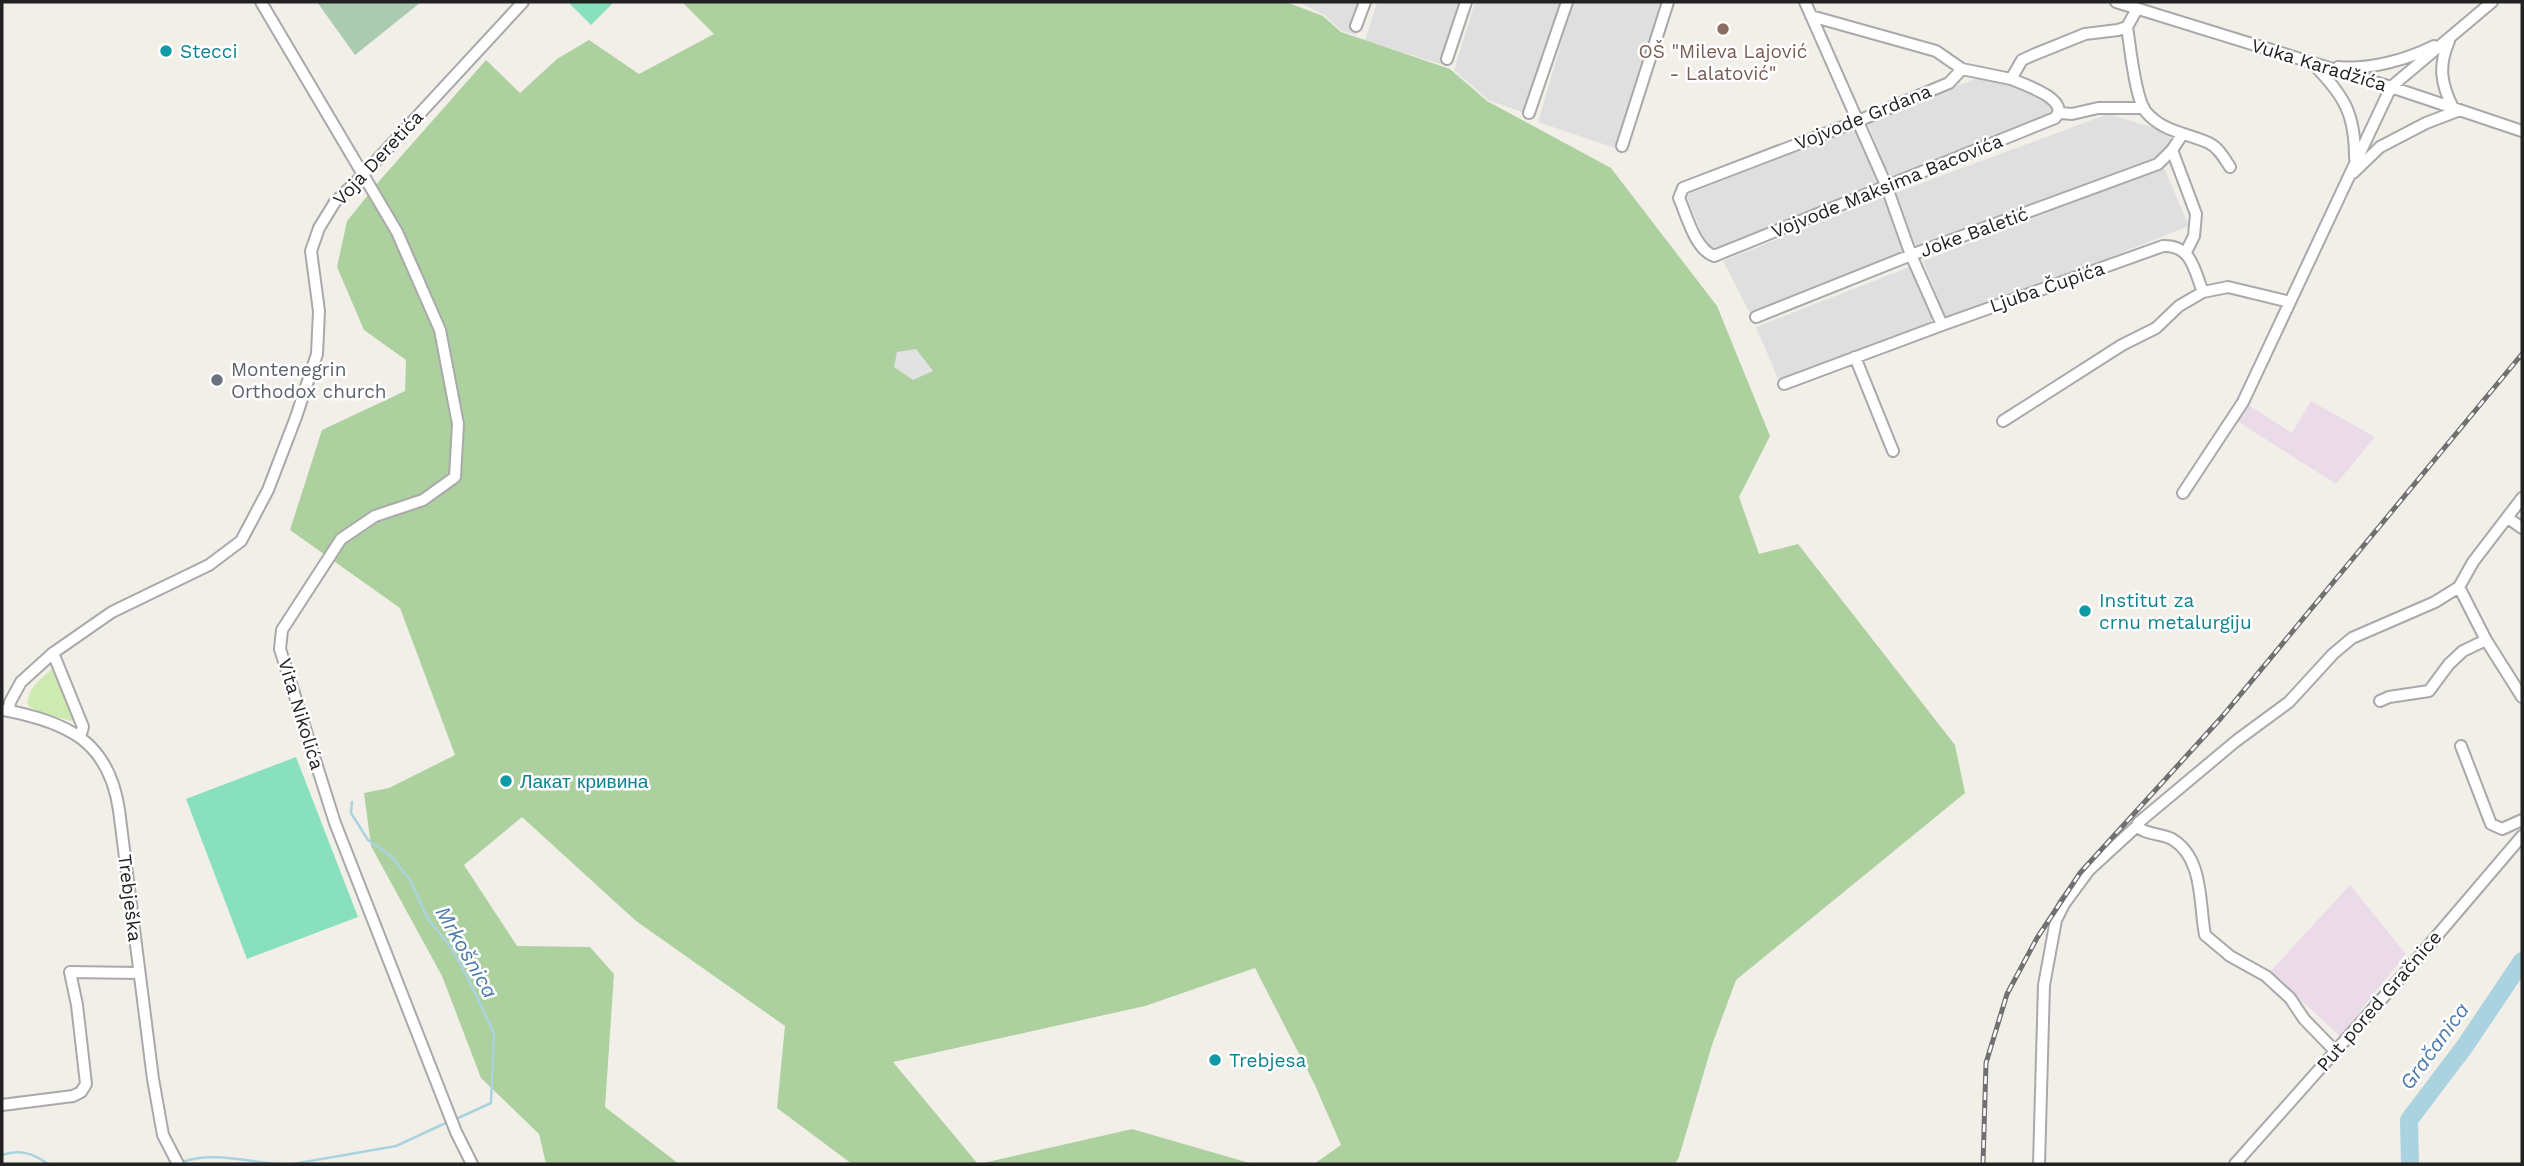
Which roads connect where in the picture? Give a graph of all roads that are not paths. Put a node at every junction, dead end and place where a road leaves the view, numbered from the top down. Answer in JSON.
{"nodes":[{"id":1,"x":261,"y":2,"type":"edge"},
{"id":2,"x":523,"y":2,"type":"edge"},
{"id":3,"x":1364,"y":2,"type":"edge"},
{"id":4,"x":1466,"y":2,"type":"edge"},
{"id":5,"x":1567,"y":2,"type":"edge"},
{"id":6,"x":1668,"y":2,"type":"edge"},
{"id":7,"x":1805,"y":2,"type":"edge"},
{"id":8,"x":2116,"y":2,"type":"edge"},
{"id":9,"x":2491,"y":2,"type":"edge"},
{"id":10,"x":2137,"y":9,"type":"junction"},
{"id":11,"x":1811,"y":16,"type":"junction"},
{"id":12,"x":1356,"y":26,"type":"dead end"},
{"id":13,"x":2127,"y":27,"type":"junction"},
{"id":14,"x":2450,"y":38,"type":"junction"},
{"id":15,"x":1447,"y":59,"type":"dead end"},
{"id":16,"x":2314,"y":65,"type":"junction"},
{"id":17,"x":1962,"y":69,"type":"junction"},
{"id":18,"x":2011,"y":79,"type":"junction"},
{"id":19,"x":2390,"y":87,"type":"junction"},
{"id":20,"x":2144,"y":108,"type":"junction"},
{"id":21,"x":2457,"y":109,"type":"junction"},
{"id":22,"x":1529,"y":113,"type":"dead end"},
{"id":23,"x":2059,"y":114,"type":"junction"},
{"id":24,"x":1858,"y":121,"type":"junction"},
{"id":25,"x":2522,"y":131,"type":"edge"},
{"id":26,"x":2182,"y":135,"type":"junction"},
{"id":27,"x":1622,"y":146,"type":"dead end"},
{"id":28,"x":2172,"y":150,"type":"junction"},
{"id":29,"x":2355,"y":162,"type":"junction"},
{"id":30,"x":2230,"y":167,"type":"dead end"},
{"id":31,"x":364,"y":174,"type":"junction"},
{"id":32,"x":2346,"y":180,"type":"junction"},
{"id":33,"x":1886,"y":185,"type":"junction"},
{"id":34,"x":2186,"y":252,"type":"junction"},
{"id":35,"x":1911,"y":255,"type":"junction"},
{"id":36,"x":1714,"y":256,"type":"joint"},
{"id":37,"x":2203,"y":292,"type":"junction"},
{"id":38,"x":2290,"y":302,"type":"junction"},
{"id":39,"x":1756,"y":317,"type":"dead end"},
{"id":40,"x":1942,"y":324,"type":"junction"},
{"id":41,"x":1855,"y":357,"type":"junction"},
{"id":42,"x":1784,"y":384,"type":"dead end"},
{"id":43,"x":2003,"y":421,"type":"dead end"},
{"id":44,"x":1893,"y":451,"type":"dead end"},
{"id":45,"x":2183,"y":494,"type":"dead end"},
{"id":46,"x":2522,"y":498,"type":"edge"},
{"id":47,"x":2508,"y":518,"type":"junction"},
{"id":48,"x":2522,"y":528,"type":"edge"},
{"id":49,"x":2459,"y":587,"type":"junction"},
{"id":50,"x":2486,"y":640,"type":"junction"},
{"id":51,"x":53,"y":653,"type":"junction"},
{"id":52,"x":2522,"y":697,"type":"edge"},
{"id":53,"x":2380,"y":701,"type":"dead end"},
{"id":54,"x":5,"y":710,"type":"edge"},
{"id":55,"x":80,"y":737,"type":"junction"},
{"id":56,"x":2461,"y":747,"type":"dead end"},
{"id":57,"x":2522,"y":820,"type":"edge"},
{"id":58,"x":2137,"y":826,"type":"junction"},
{"id":59,"x":2522,"y":836,"type":"edge"},
{"id":60,"x":139,"y":973,"type":"junction"},
{"id":61,"x":2335,"y":1051,"type":"junction"},
{"id":62,"x":2,"y":1105,"type":"edge"},
{"id":63,"x":178,"y":1164,"type":"edge"},
{"id":64,"x":472,"y":1164,"type":"edge"},
{"id":65,"x":2039,"y":1164,"type":"edge"},
{"id":66,"x":2235,"y":1164,"type":"edge"}],
"edges":[{"from":1,"to":31,"type":"street"},
{"from":2,"to":31,"type":"street","name":"Voja Deretića"},
{"from":3,"to":12,"type":"street"},
{"from":4,"to":15,"type":"street"},
{"from":5,"to":22,"type":"street"},
{"from":6,"to":27,"type":"street"},
{"from":7,"to":11,"type":"street"},
{"from":8,"to":10,"type":"street","name":"Vuka Karadžića"},
{"from":9,"to":14,"type":"street"},
{"from":10,"to":13,"type":"street"},
{"from":10,"to":16,"type":"street","name":"Vuka Karadžića"},
{"from":11,"to":17,"type":"street"},
{"from":11,"to":24,"type":"street"},
{"from":13,"to":18,"type":"street"},
{"from":13,"to":20,"type":"street"},
{"from":14,"to":16,"type":"street"},
{"from":14,"to":19,"type":"street"},
{"from":14,"to":21,"type":"street"},
{"from":16,"to":19,"type":"street","name":"Vuka Karadžića"},
{"from":16,"to":29,"type":"street"},
{"from":17,"to":18,"type":"street"},
{"from":17,"to":24,"type":"street","name":"Vojvode Grdana"},
{"from":18,"to":23,"type":"street"},
{"from":19,"to":21,"type":"street","name":"Vuka Karadžića"},
{"from":19,"to":29,"type":"street"},
{"from":20,"to":23,"type":"street","name":"Vojvode Maksima Bacovića"},
{"from":20,"to":26,"type":"street"},
{"from":21,"to":25,"type":"street","name":"Vuka Karadžića"},
{"from":21,"to":32,"type":"street"},
{"from":23,"to":33,"type":"street","name":"Vojvode Maksima Bacovića"},
{"from":24,"to":33,"type":"street"},
{"from":24,"to":36,"type":"street","name":"Vojvode Grdana"},
{"from":26,"to":28,"type":"street","name":"Joke Baletić"},
{"from":26,"to":30,"type":"street"},
{"from":28,"to":34,"type":"street"},
{"from":28,"to":35,"type":"street","name":"Joke Baletić"},
{"from":29,"to":32,"type":"street"},
{"from":31,"to":51,"type":"street","name":"Voja Deretića"},
{"from":31,"to":64,"type":"street","name":"Vita Nikolića"},
{"from":32,"to":38,"type":"street"},
{"from":33,"to":35,"type":"street"},
{"from":33,"to":36,"type":"street","name":"Vojvode Maksima Bacovića"},
{"from":34,"to":37,"type":"street"},
{"from":34,"to":40,"type":"street","name":"Ljuba Čupića"},
{"from":35,"to":39,"type":"street","name":"Joke Baletić"},
{"from":35,"to":40,"type":"street"},
{"from":37,"to":38,"type":"street"},
{"from":37,"to":43,"type":"street"},
{"from":38,"to":45,"type":"street"},
{"from":40,"to":41,"type":"street","name":"Ljuba Čupića"},
{"from":41,"to":42,"type":"street","name":"Ljuba Čupića"},
{"from":41,"to":44,"type":"street"},
{"from":46,"to":47,"type":"street"},
{"from":47,"to":48,"type":"street"},
{"from":47,"to":49,"type":"street"},
{"from":49,"to":50,"type":"street"},
{"from":49,"to":58,"type":"street"},
{"from":50,"to":52,"type":"street"},
{"from":50,"to":53,"type":"street"},
{"from":51,"to":54,"type":"street","name":"Voja Deretića"},
{"from":51,"to":55,"type":"street"},
{"from":54,"to":55,"type":"street","name":"Trebješka"},
{"from":55,"to":60,"type":"street","name":"Trebješka"},
{"from":56,"to":57,"type":"street"},
{"from":58,"to":61,"type":"street"},
{"from":58,"to":65,"type":"street"},
{"from":59,"to":61,"type":"street","name":"Put pored Gračnice"},
{"from":60,"to":62,"type":"street"},
{"from":60,"to":63,"type":"street","name":"Trebješka"},
{"from":61,"to":66,"type":"street","name":"Put pored Gračnice"}]}
